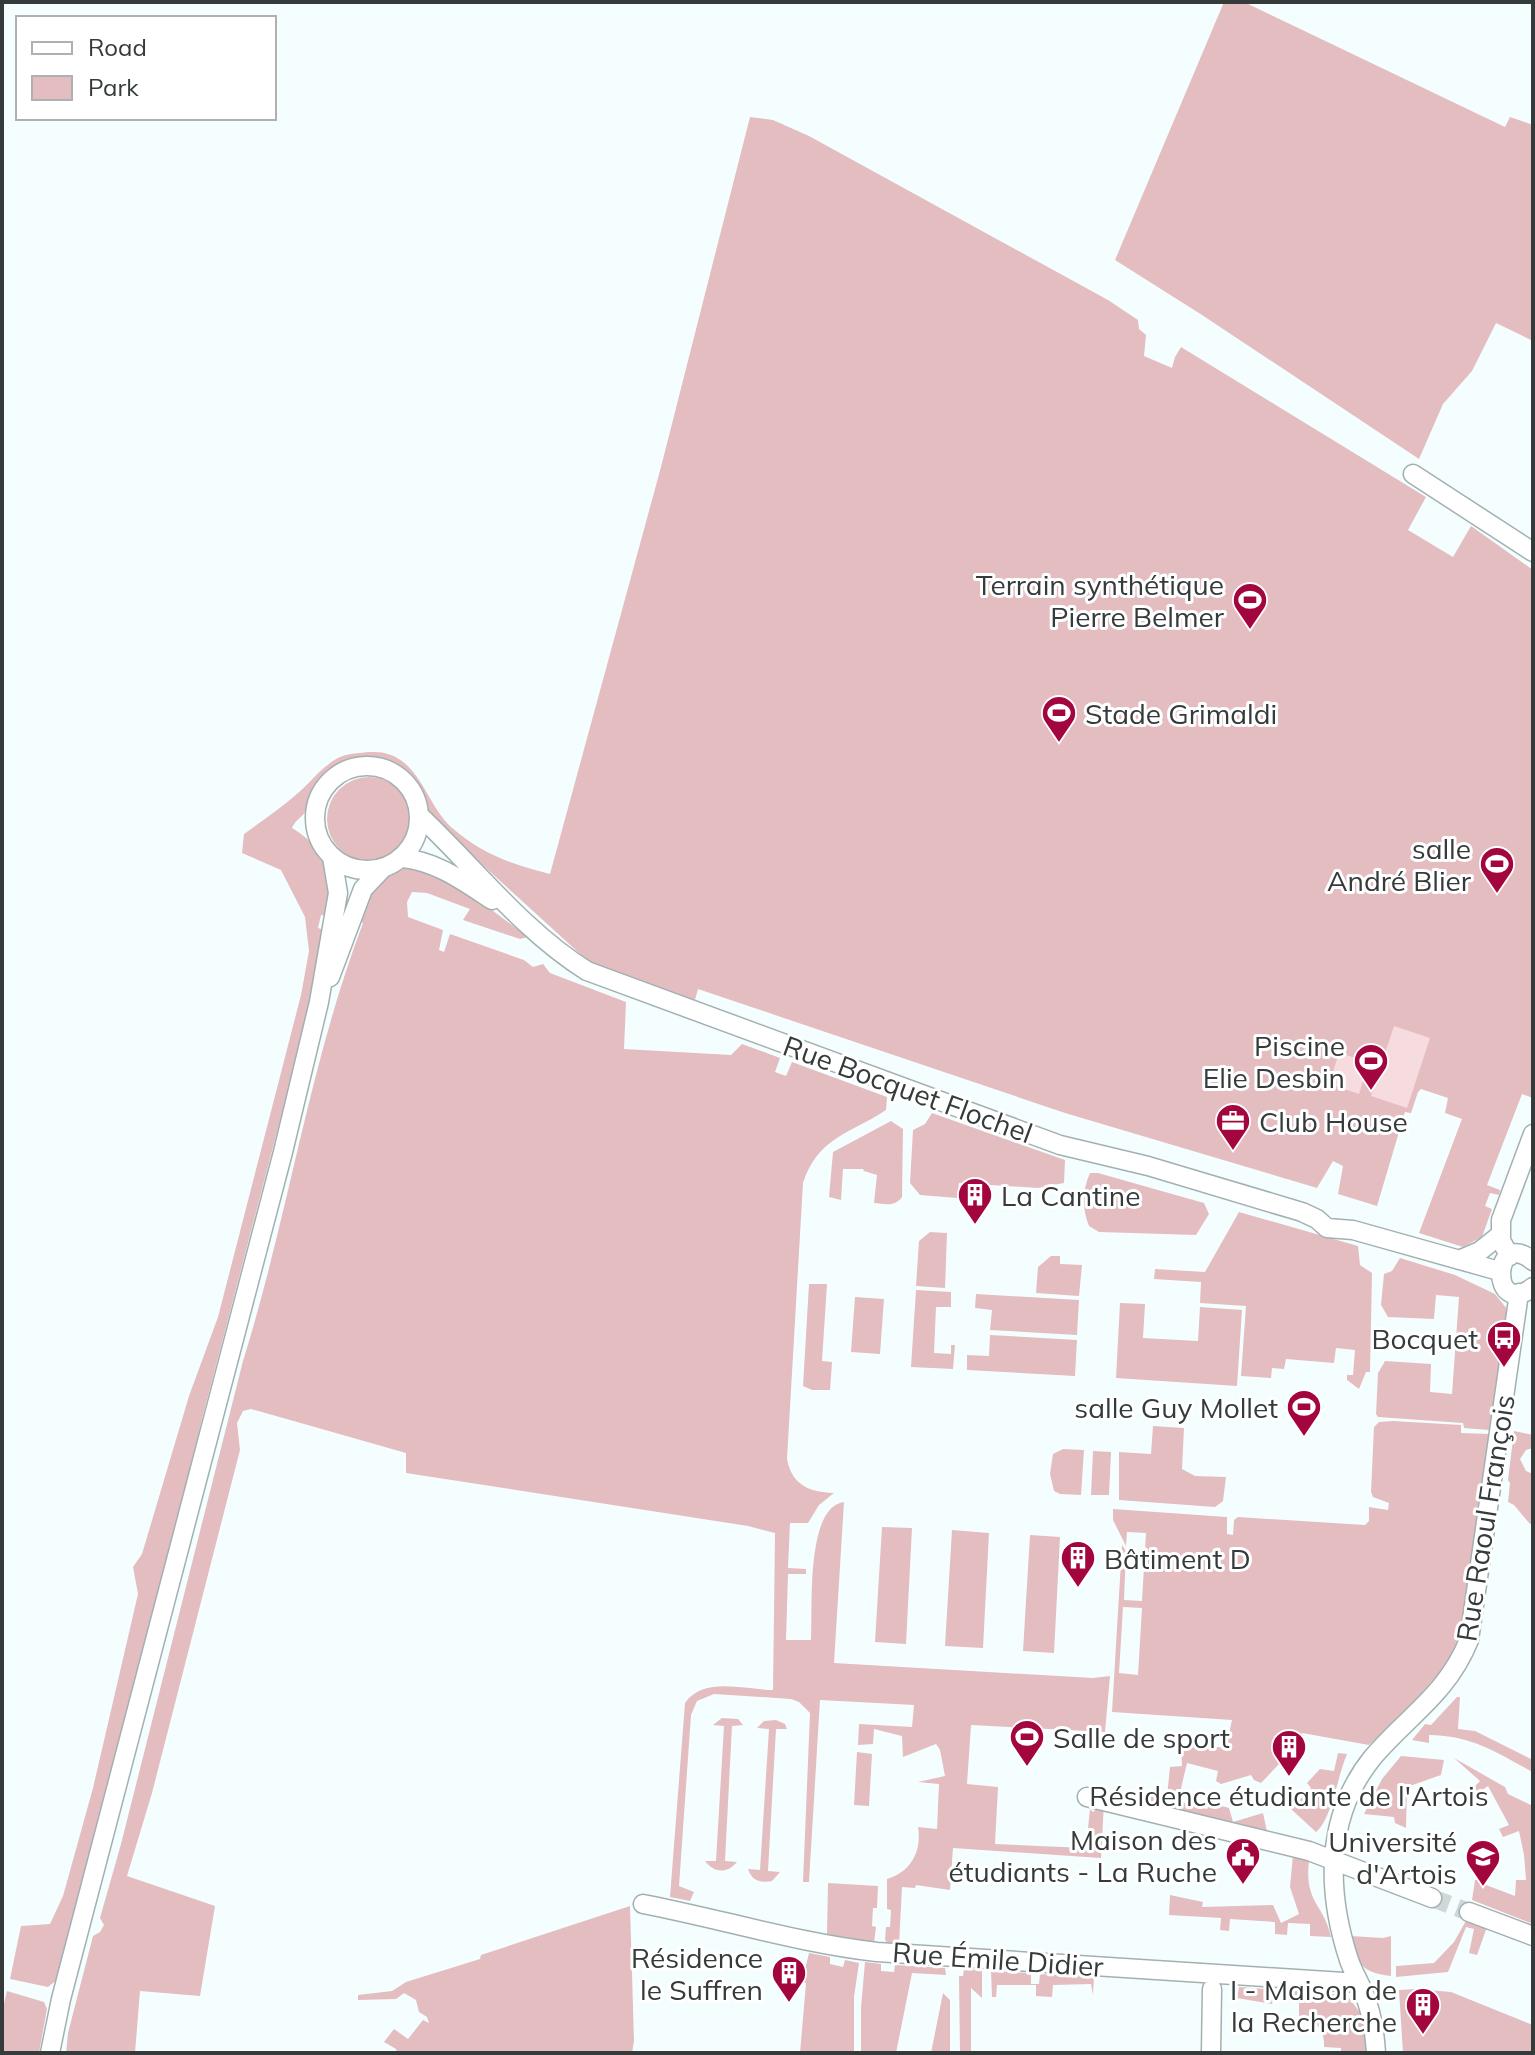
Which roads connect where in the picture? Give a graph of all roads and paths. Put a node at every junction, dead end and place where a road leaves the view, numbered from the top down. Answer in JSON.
{"nodes":[{"id":1,"x":1413,"y":474,"type":"dead end"},
{"id":2,"x":1533,"y":552,"type":"edge"},
{"id":3,"x":420,"y":816,"type":"junction"},
{"id":4,"x":332,"y":857,"type":"junction"},
{"id":5,"x":402,"y":858,"type":"junction"},
{"id":6,"x":383,"y":868,"type":"junction"},
{"id":7,"x":519,"y":916,"type":"junction"},
{"id":8,"x":319,"y":1002,"type":"junction"},
{"id":9,"x":1533,"y":1134,"type":"edge"},
{"id":10,"x":1500,"y":1235,"type":"junction"},
{"id":11,"x":1459,"y":1260,"type":"junction"},
{"id":12,"x":1533,"y":1261,"type":"edge"},
{"id":13,"x":1505,"y":1264,"type":"junction"},
{"id":14,"x":1526,"y":1290,"type":"edge"},
{"id":15,"x":1087,"y":1797,"type":"dead end"},
{"id":16,"x":1333,"y":1859,"type":"junction"},
{"id":17,"x":1432,"y":1898,"type":"tunnel mouth"},
{"id":18,"x":643,"y":1904,"type":"dead end"},
{"id":19,"x":1469,"y":1912,"type":"tunnel mouth"},
{"id":20,"x":1533,"y":1936,"type":"edge"},
{"id":21,"x":1359,"y":1983,"type":"junction"},
{"id":22,"x":1212,"y":1989,"type":"dead end"},
{"id":23,"x":50,"y":2053,"type":"edge"},
{"id":24,"x":1211,"y":2053,"type":"edge"},
{"id":25,"x":1376,"y":2053,"type":"edge"}],
"edges":[{"from":1,"to":2,"type":"street"},
{"from":3,"to":4,"type":"street"},
{"from":3,"to":5,"type":"street"},
{"from":3,"to":7,"type":"street","name":"Rue Bocquet Flochel"},
{"from":4,"to":6,"type":"street"},
{"from":4,"to":8,"type":"street"},
{"from":5,"to":6,"type":"street"},
{"from":5,"to":7,"type":"street","name":"Rue Bocquet Flochel"},
{"from":6,"to":8,"type":"street"},
{"from":7,"to":11,"type":"street","name":"Rue Bocquet Flochel"},
{"from":8,"to":23,"type":"street"},
{"from":9,"to":10,"type":"street"},
{"from":10,"to":11,"type":"street"},
{"from":10,"to":13,"type":"street"},
{"from":11,"to":13,"type":"street","name":"Rue Bocquet Flochel"},
{"from":12,"to":13,"type":"street","name":"Rue Bocquet Flochel"},
{"from":13,"to":14,"type":"street"},
{"from":14,"to":16,"type":"street","name":"Rue Raoul François"},
{"from":15,"to":16,"type":"street"},
{"from":16,"to":17,"type":"street"},
{"from":16,"to":21,"type":"street","name":"Rue Raoul François"},
{"from":18,"to":21,"type":"street","name":"Rue Émile Didier"},
{"from":19,"to":20,"type":"street"},
{"from":21,"to":25,"type":"street","name":"Rue Raoul François"},
{"from":22,"to":24,"type":"street"}]}
